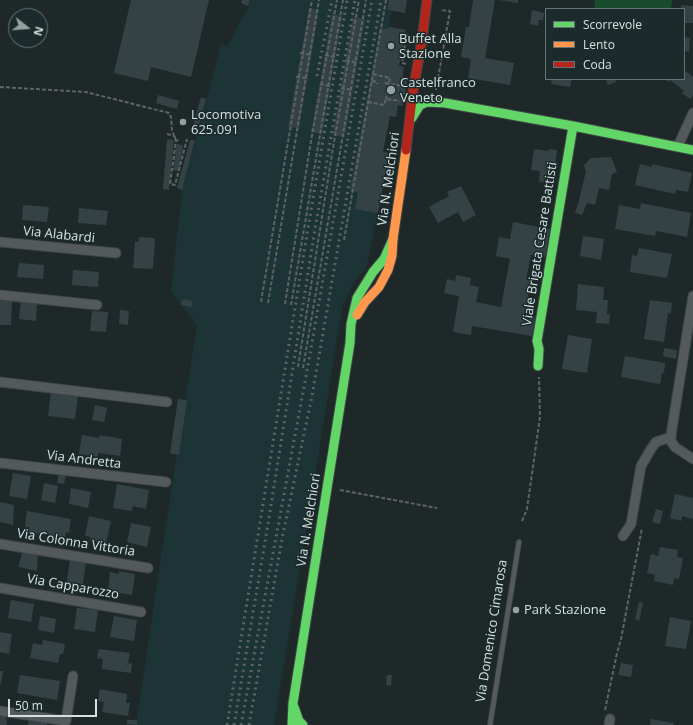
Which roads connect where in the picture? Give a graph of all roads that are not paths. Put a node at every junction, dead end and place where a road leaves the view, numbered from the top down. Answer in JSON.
{"nodes":[{"id":1,"x":426,"y":0,"type":"edge"},
{"id":2,"x":418,"y":69,"type":"junction"},
{"id":3,"x":427,"y":102,"type":"junction"},
{"id":4,"x":693,"y":113,"type":"edge"},
{"id":5,"x":410,"y":123,"type":"junction"},
{"id":6,"x":572,"y":126,"type":"junction"},
{"id":7,"x":678,"y":146,"type":"junction"},
{"id":8,"x":693,"y":150,"type":"edge"},
{"id":9,"x":393,"y":239,"type":"junction"},
{"id":10,"x":0,"y":242,"type":"edge"},
{"id":11,"x":116,"y":253,"type":"dead end"},
{"id":12,"x":0,"y":295,"type":"edge"},
{"id":13,"x":693,"y":301,"type":"edge"},
{"id":14,"x":98,"y":305,"type":"dead end"},
{"id":15,"x":350,"y":342,"type":"junction"},
{"id":16,"x":538,"y":366,"type":"road end"},
{"id":17,"x":0,"y":382,"type":"edge"},
{"id":18,"x":168,"y":402,"type":"dead end"},
{"id":19,"x":671,"y":437,"type":"junction"},
{"id":20,"x":693,"y":459,"type":"edge"},
{"id":21,"x":0,"y":463,"type":"edge"},
{"id":22,"x":166,"y":482,"type":"dead end"},
{"id":23,"x":623,"y":536,"type":"dead end"},
{"id":24,"x":519,"y":542,"type":"dead end"},
{"id":25,"x":0,"y":544,"type":"edge"},
{"id":26,"x":148,"y":568,"type":"dead end"},
{"id":27,"x":0,"y":588,"type":"edge"},
{"id":28,"x":141,"y":612,"type":"dead end"},
{"id":29,"x":73,"y":676,"type":"dead end"},
{"id":30,"x":293,"y":703,"type":"junction"},
{"id":31,"x":0,"y":711,"type":"edge"},
{"id":32,"x":292,"y":725,"type":"edge"},
{"id":33,"x":303,"y":725,"type":"edge"},
{"id":34,"x":490,"y":725,"type":"edge"}],
"edges":[{"from":1,"to":2,"type":"street","name":"Via N. Melchiori"},
{"from":2,"to":3,"type":"street","name":"Via N. Melchiori"},
{"from":2,"to":5,"type":"street","name":"Via N. Melchiori"},
{"from":3,"to":5,"type":"street","name":"Via N. Melchiori"},
{"from":3,"to":6,"type":"street"},
{"from":4,"to":7,"type":"street"},
{"from":5,"to":9,"type":"street","name":"Via N. Melchiori"},
{"from":6,"to":7,"type":"street"},
{"from":6,"to":16,"type":"street","name":"Viale Brigata Cesare Battisti"},
{"from":7,"to":8,"type":"street"},
{"from":9,"to":15,"type":"street","name":"Via N. Melchiori"},
{"from":9,"to":15,"type":"street","name":"Via N. Melchiori"},
{"from":10,"to":11,"type":"street","name":"Via Alabardi"},
{"from":12,"to":14,"type":"street"},
{"from":13,"to":19,"type":"street"},
{"from":15,"to":30,"type":"street","name":"Via N. Melchiori"},
{"from":17,"to":18,"type":"street"},
{"from":19,"to":20,"type":"street"},
{"from":19,"to":23,"type":"street"},
{"from":21,"to":22,"type":"street","name":"Via Andretta"},
{"from":24,"to":34,"type":"lane","name":"Via Domenico Cimarosa"},
{"from":25,"to":26,"type":"street","name":"Via Colonna Vittoria"},
{"from":27,"to":28,"type":"street","name":"Via Capparozzo"},
{"from":29,"to":31,"type":"street"},
{"from":30,"to":32,"type":"street","name":"Via N. Melchiori"},
{"from":30,"to":33,"type":"street"}]}
